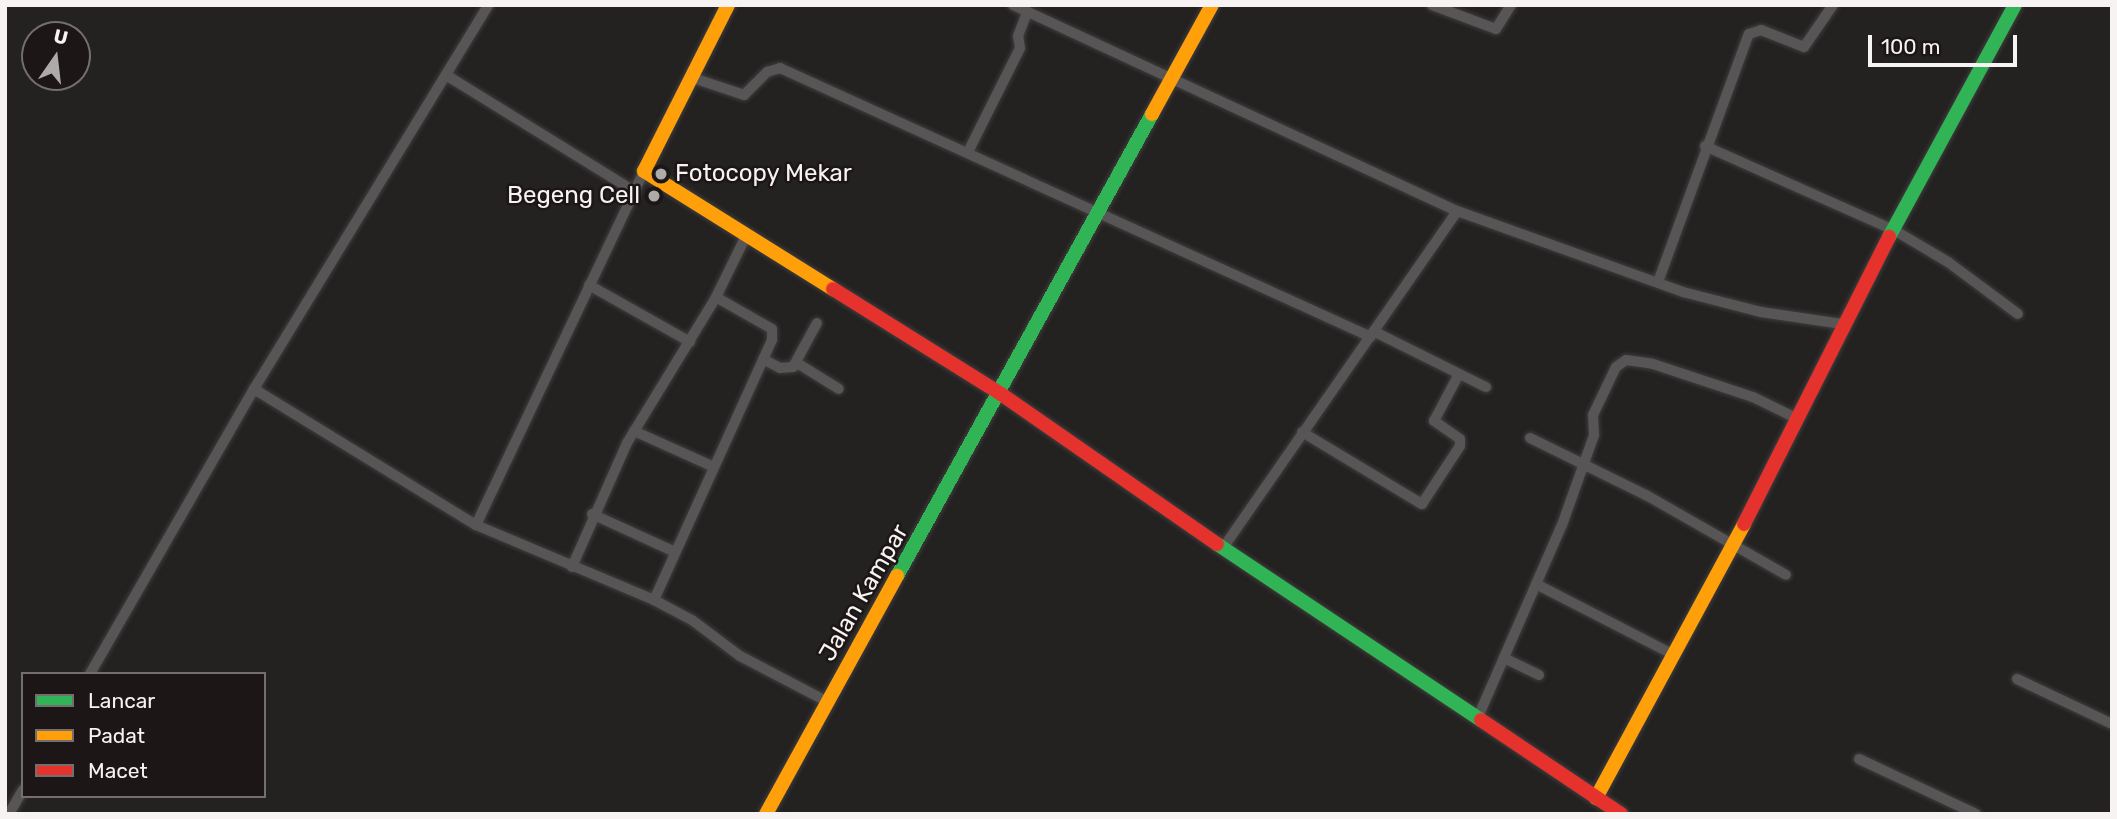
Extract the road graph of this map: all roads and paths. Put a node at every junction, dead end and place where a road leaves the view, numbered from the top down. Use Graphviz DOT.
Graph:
graph roads {
  1 [pos="488,5"];
  2 [pos="728,5"];
  3 [pos="1013,5"];
  4 [pos="1212,5"];
  5 [pos="1432,5"];
  6 [pos="1511,5"];
  7 [pos="1833,5"];
  8 [pos="2015,5"];
  9 [pos="1027,12"];
  10 [pos="446,75"];
  11 [pos="693,78"];
  12 [pos="1172,80"];
  13 [pos="1705,146"];
  14 [pos="968,152"];
  15 [pos="644,171"];
  16 [pos="634,191"];
  17 [pos="1457,211"];
  18 [pos="1101,212"];
  19 [pos="1894,230"];
  20 [pos="747,234"];
  21 [pos="1658,282"];
  22 [pos="589,285"];
  23 [pos="716,297"];
  24 [pos="2018,314"];
  25 [pos="817,323"];
  26 [pos="1842,324"];
  27 [pos="1369,334"];
  28 [pos="690,342"];
  29 [pos="763,359"];
  30 [pos="797,363"];
  31 [pos="1459,374"];
  32 [pos="1486,387"];
  33 [pos="254,389"];
  34 [pos="839,389"];
  35 [pos="1001,394"];
  36 [pos="1794,416"];
  37 [pos="634,431"];
  38 [pos="1302,432"];
  39 [pos="1530,438"];
  40 [pos="1582,465"];
  41 [pos="714,467"];
  42 [pos="592,514"];
  43 [pos="476,525"];
  44 [pos="1734,544"];
  45 [pos="1223,548"];
  46 [pos="675,552"];
  47 [pos="572,567"];
  48 [pos="1786,575"];
  49 [pos="1536,584"];
  50 [pos="654,600"];
  51 [pos="1674,655"];
  52 [pos="1504,658"];
  53 [pos="91,672"];
  54 [pos="1539,675"];
  55 [pos="2017,679"];
  56 [pos="828,702"];
  57 [pos="1478,717"];
  58 [pos="2112,724"];
  59 [pos="1859,759"];
  60 [pos="21,793"];
  61 [pos="1596,798"];
  62 [pos="1951,808"];
  63 [pos="9,814"];
  64 [pos="766,814"];
  65 [pos="1621,814"];
  66 [pos="1976,814"];
  1 -- 10 [label="street"];
  2 -- 11 [label="street"];
  3 -- 9 [label="street"];
  4 -- 12 [label="street, Jalan Kampar"];
  5 -- 6 [label="street"];
  7 -- 13 [label="street"];
  8 -- 19 [label="street"];
  9 -- 12 [label="street"];
  9 -- 14 [label="street"];
  10 -- 16 [label="street"];
  10 -- 33 [label="street"];
  11 -- 14 [label="street"];
  11 -- 15 [label="street"];
  12 -- 17 [label="street"];
  12 -- 18 [label="street, Jalan Kampar"];
  13 -- 19 [label="street"];
  13 -- 21 [label="street"];
  14 -- 18 [label="street"];
  15 -- 16 [label="street"];
  15 -- 20 [label="street"];
  16 -- 22 [label="street"];
  17 -- 21 [label="street"];
  17 -- 27 [label="street"];
  18 -- 27 [label="street"];
  18 -- 35 [label="street, Jalan Kampar"];
  19 -- 24 [label="street"];
  19 -- 26 [label="street"];
  20 -- 23 [label="street"];
  20 -- 35 [label="street"];
  21 -- 26 [label="street"];
  22 -- 28 [label="street"];
  22 -- 43 [label="street"];
  23 -- 28 [label="street"];
  23 -- 29 [label="street"];
  25 -- 30 [label="street"];
  26 -- 36 [label="street"];
  27 -- 31 [label="street"];
  27 -- 38 [label="street"];
  28 -- 37 [label="street"];
  29 -- 30 [label="street"];
  29 -- 41 [label="street"];
  30 -- 34 [label="street"];
  31 -- 32 [label="street"];
  31 -- 38 [label="street"];
  33 -- 43 [label="street"];
  33 -- 53 [label="street"];
  35 -- 45 [label="street"];
  35 -- 56 [label="street, Jalan Kampar"];
  36 -- 40 [label="street"];
  36 -- 44 [label="street"];
  37 -- 41 [label="street"];
  37 -- 42 [label="street"];
  38 -- 45 [label="street"];
  39 -- 40 [label="street"];
  40 -- 44 [label="street"];
  40 -- 49 [label="street"];
  41 -- 46 [label="street"];
  42 -- 46 [label="street"];
  42 -- 47 [label="street"];
  43 -- 47 [label="street"];
  44 -- 48 [label="street"];
  44 -- 51 [label="street"];
  45 -- 57 [label="street"];
  46 -- 50 [label="street"];
  47 -- 50 [label="street"];
  49 -- 51 [label="street"];
  49 -- 52 [label="street"];
  50 -- 56 [label="street"];
  51 -- 61 [label="street"];
  52 -- 54 [label="street"];
  52 -- 57 [label="street"];
  55 -- 58 [label="street"];
  56 -- 64 [label="street, Jalan Kampar"];
  57 -- 61 [label="street"];
  59 -- 62 [label="street"];
  60 -- 63 [label="street"];
  61 -- 65 [label="street"];
  62 -- 66 [label="street"];
}
